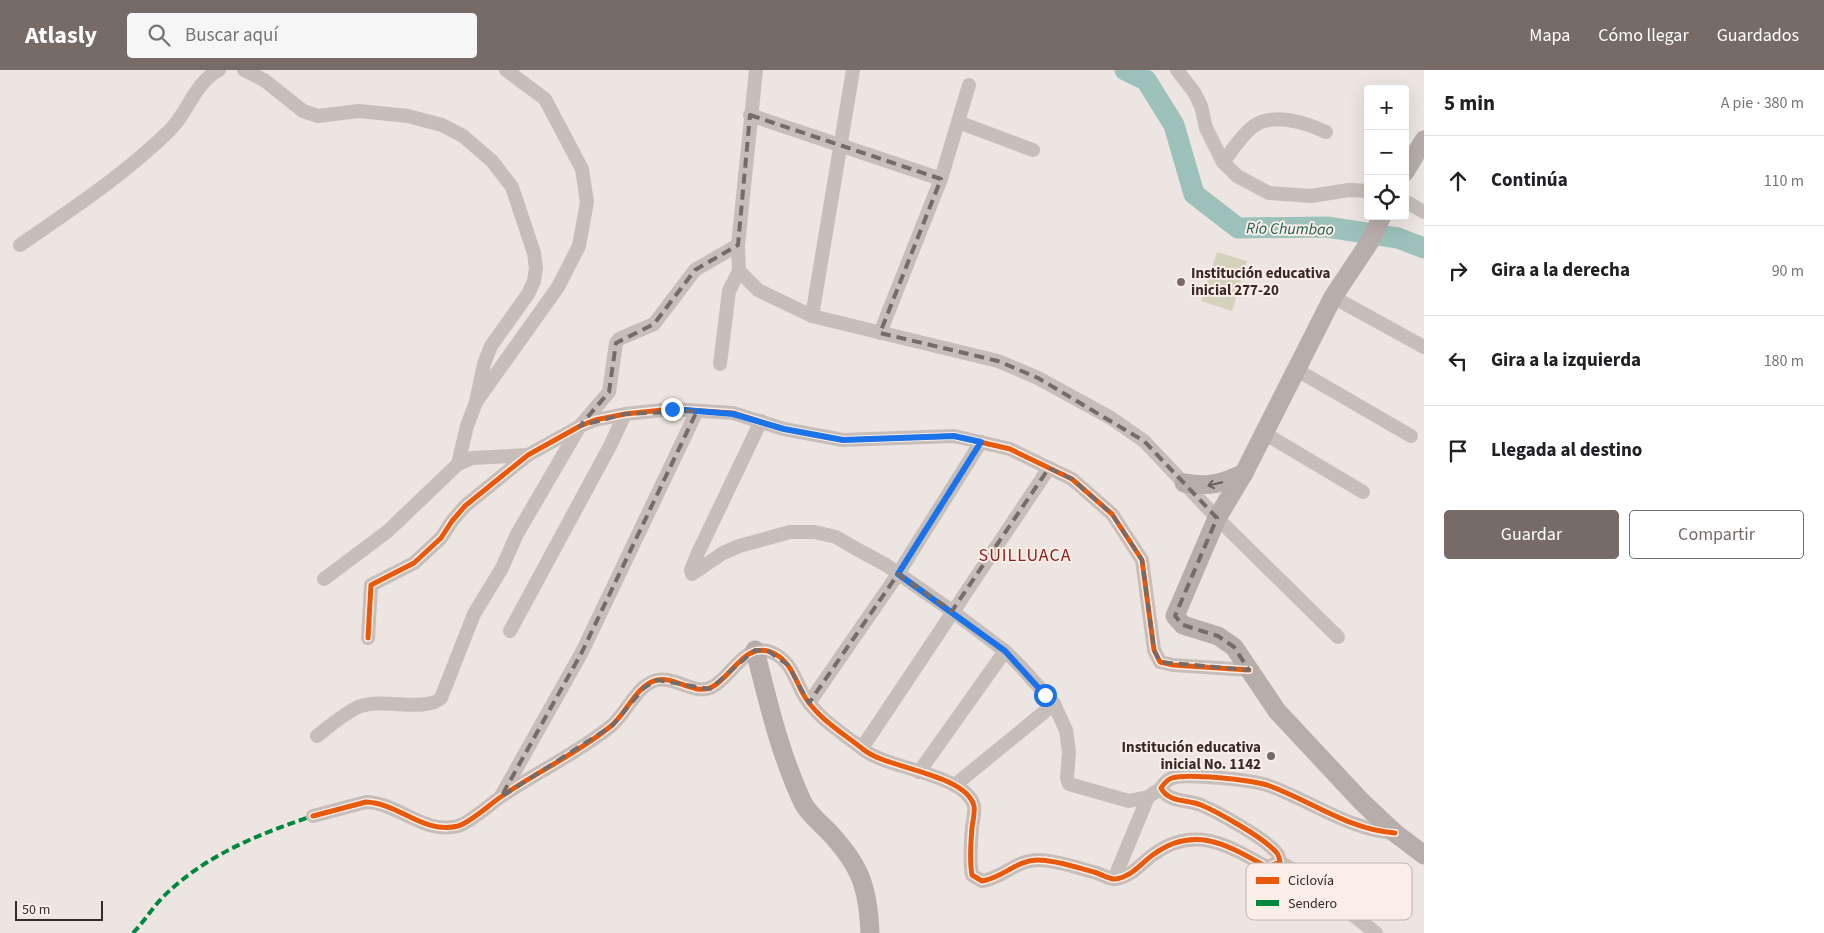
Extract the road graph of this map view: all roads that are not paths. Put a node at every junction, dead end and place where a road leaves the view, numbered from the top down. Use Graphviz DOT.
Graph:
graph roads {
  1 [pos="219,70"];
  2 [pos="244,70"];
  3 [pos="506,70"];
  4 [pos="756,70"];
  5 [pos="853,70"];
  6 [pos="1184,73"];
  7 [pos="969,85"];
  8 [pos="750,115"];
  9 [pos="958,122"];
  10 [pos="1326,132"];
  11 [pos="1424,140"];
  12 [pos="842,146"];
  13 [pos="1033,150"];
  14 [pos="1223,162"];
  15 [pos="1409,165"];
  16 [pos="941,179"];
  17 [pos="1364,191"];
  18 [pos="1409,203"];
  19 [pos="1424,212"];
  20 [pos="1380,220"];
  21 [pos="20,245"];
  22 [pos="738,245"];
  23 [pos="739,271"];
  24 [pos="1334,297"];
  25 [pos="812,316"];
  26 [pos="880,333"];
  27 [pos="1424,347"];
  28 [pos="720,364"];
  29 [pos="1297,370"];
  30 [pos="476,402"];
  31 [pos="697,411"];
  32 [pos="625,414"];
  33 [pos="761,421"];
  34 [pos="580,426"];
  35 [pos="1264,433"];
  36 [pos="1411,436"];
  37 [pos="981,442"];
  38 [pos="528,455"];
  39 [pos="458,464"];
  40 [pos="1049,468"];
  41 [pos="1244,473"];
  42 [pos="1184,483"];
  43 [pos="1363,492"];
  44 [pos="1217,518"];
  45 [pos="898,574"];
  46 [pos="324,579"];
  47 [pos="952,612"];
  48 [pos="510,632"];
  49 [pos="1338,637"];
  50 [pos="368,638"];
  51 [pos="755,650"];
  52 [pos="1005,651"];
  53 [pos="1250,670"];
  54 [pos="809,703"];
  55 [pos="1054,704"];
  56 [pos="317,736"];
  57 [pos="862,748"];
  58 [pos="919,772"];
  59 [pos="955,785"];
  60 [pos="1161,788"];
  61 [pos="501,797"];
  62 [pos="1148,797"];
  63 [pos="313,816"];
  64 [pos="1395,833"];
  65 [pos="1424,855"];
  66 [pos="1280,862"];
  67 [pos="1260,863"];
  68 [pos="1114,879"];
  69 [pos="1359,920"];
  70 [pos="870,933"];
  71 [pos="1376,933"];
  1 -- 21 [label="street"];
  2 -- 30 [label="street"];
  3 -- 30 [label="street"];
  4 -- 8 [label="street"];
  5 -- 12 [label="street"];
  6 -- 14 [label="street"];
  7 -- 9 [label="street"];
  8 -- 12 [label="street"];
  8 -- 22 [label="street"];
  9 -- 13 [label="street"];
  9 -- 16 [label="street"];
  10 -- 14 [label="street"];
  11 -- 15 [label="street"];
  12 -- 16 [label="street"];
  12 -- 25 [label="street"];
  14 -- 17 [label="street"];
  16 -- 26 [label="street"];
  18 -- 19 [label="street"];
  20 -- 24 [label="street"];
  22 -- 23 [label="street"];
  22 -- 34 [label="street"];
  23 -- 25 [label="street"];
  23 -- 28 [label="street"];
  24 -- 27 [label="street"];
  24 -- 29 [label="street"];
  25 -- 26 [label="street"];
  26 -- 42 [label="street"];
  29 -- 35 [label="street"];
  29 -- 36 [label="street"];
  30 -- 39 [label="street"];
  31 -- 32 [label="street"];
  31 -- 33 [label="street"];
  31 -- 61 [label="street"];
  32 -- 34 [label="street"];
  32 -- 48 [label="street"];
  33 -- 37 [label="street"];
  33 -- 45 [label="street"];
  34 -- 38 [label="street"];
  34 -- 56 [label="street"];
  35 -- 41 [label="street"];
  35 -- 43 [label="street"];
  37 -- 40 [label="street"];
  37 -- 45 [label="street"];
  38 -- 39 [label="street"];
  38 -- 50 [label="street"];
  39 -- 46 [label="street"];
  40 -- 47 [label="street"];
  40 -- 53 [label="street"];
  41 -- 42 [label="street, one-way"];
  41 -- 44 [label="street"];
  42 -- 44 [label="street"];
  44 -- 49 [label="street"];
  44 -- 53 [label="street"];
  45 -- 47 [label="street"];
  45 -- 54 [label="street"];
  47 -- 52 [label="street"];
  47 -- 57 [label="street"];
  51 -- 54 [label="street"];
  51 -- 61 [label="street"];
  51 -- 70 [label="street"];
  52 -- 55 [label="street"];
  52 -- 58 [label="street"];
  53 -- 64 [label="street"];
  54 -- 57 [label="street"];
  55 -- 59 [label="street"];
  55 -- 62 [label="street"];
  57 -- 58 [label="street"];
  58 -- 59 [label="street"];
  59 -- 68 [label="street"];
  60 -- 62 [label="street"];
  60 -- 64 [label="street"];
  60 -- 66 [label="street"];
  61 -- 63 [label="street"];
  62 -- 68 [label="street"];
  64 -- 65 [label="street"];
  67 -- 68 [label="street"];
  69 -- 71 [label="street"];
}
